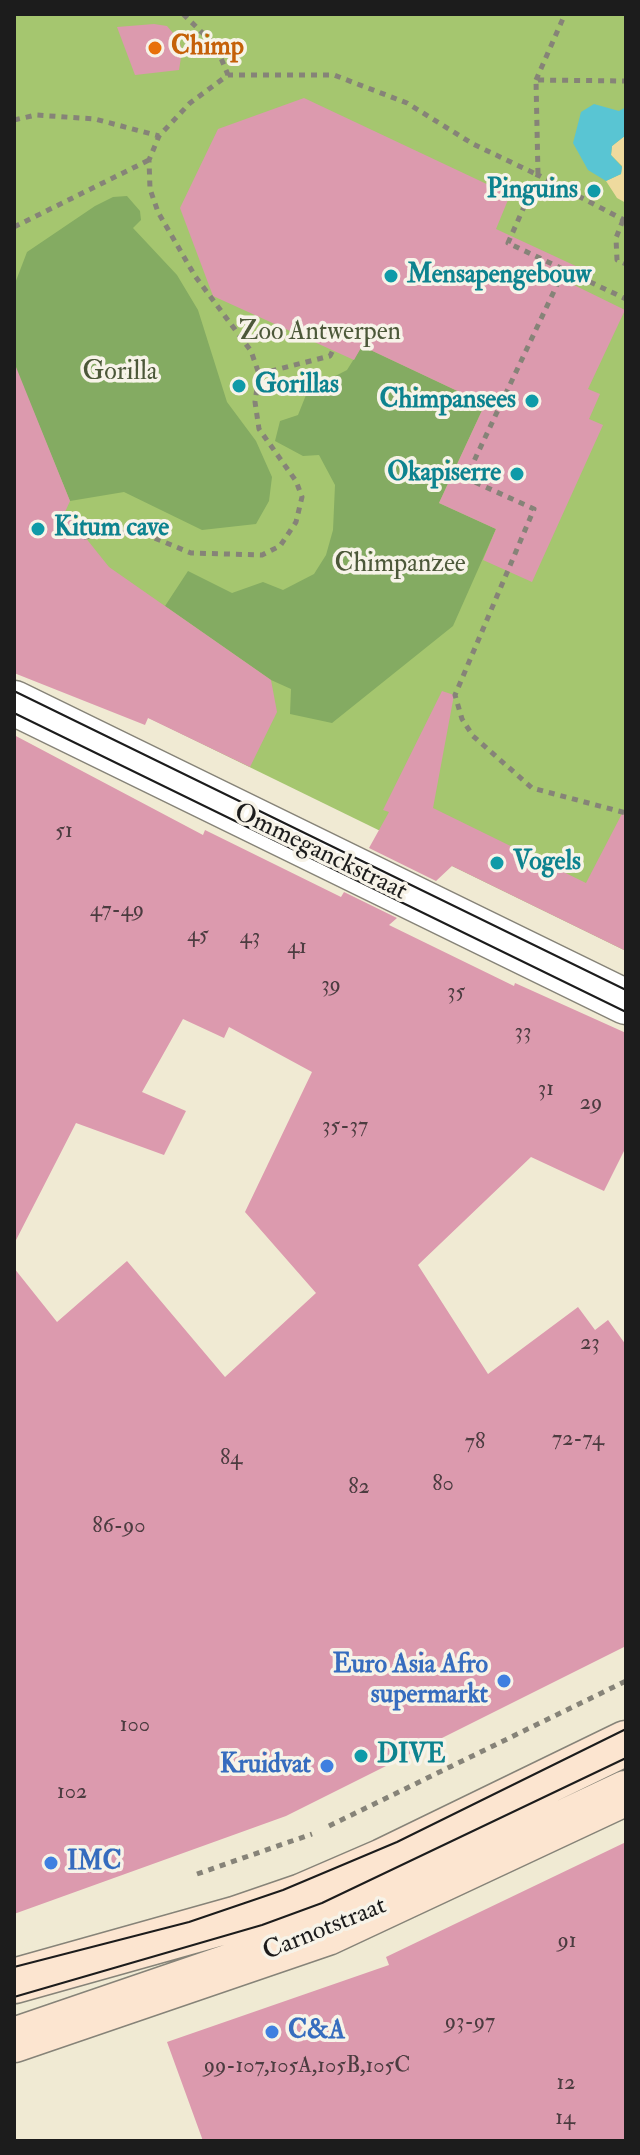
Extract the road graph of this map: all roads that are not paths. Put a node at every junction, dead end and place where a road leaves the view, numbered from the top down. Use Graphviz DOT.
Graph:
graph roads {
  1 [pos="14,703"];
  2 [pos="626,1002"];
  3 [pos="626,1743"];
  4 [pos="626,1793"];
  5 [pos="14,1981"];
  6 [pos="14,2040"];
  1 -- 2 [label="street, Ommeganckstraat"];
  3 -- 5 [label="main road, Carnotstraat"];
  4 -- 6 [label="main road, Carnotstraat"];
}
